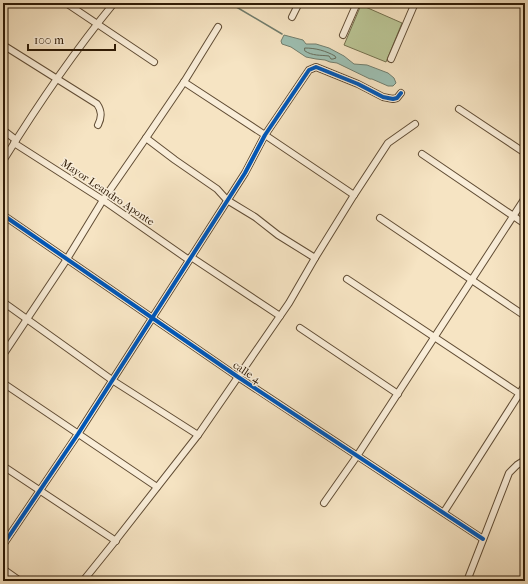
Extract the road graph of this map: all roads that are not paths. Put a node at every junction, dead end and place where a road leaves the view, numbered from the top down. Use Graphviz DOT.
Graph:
graph roads {
  1 [pos="66,3"];
  2 [pos="114,3"];
  3 [pos="298,3"];
  4 [pos="357,3"];
  5 [pos="415,3"];
  6 [pos="292,17"];
  7 [pos="96,24"];
  8 [pos="218,27"];
  9 [pos="343,34"];
  10 [pos="3,45"];
  11 [pos="390,58"];
  12 [pos="154,62"];
  13 [pos="57,78"];
  14 [pos="184,82"];
  15 [pos="401,93"];
  16 [pos="459,109"];
  17 [pos="414,124"];
  18 [pos="98,125"];
  19 [pos="3,130"];
  20 [pos="265,135"];
  21 [pos="146,138"];
  22 [pos="15,141"];
  23 [pos="525,153"];
  24 [pos="422,154"];
  25 [pos="3,161"];
  26 [pos="354,195"];
  27 [pos="525,198"];
  28 [pos="103,200"];
  29 [pos="227,200"];
  30 [pos="3,215"];
  31 [pos="513,216"];
  32 [pos="380,218"];
  33 [pos="525,224"];
  34 [pos="314,258"];
  35 [pos="67,259"];
  36 [pos="190,259"];
  37 [pos="347,279"];
  38 [pos="472,280"];
  39 [pos="3,302"];
  40 [pos="280,316"];
  41 [pos="525,316"];
  42 [pos="27,318"];
  43 [pos="152,318"];
  44 [pos="300,328"];
  45 [pos="435,337"];
  46 [pos="3,355"];
  47 [pos="238,377"];
  48 [pos="112,380"];
  49 [pos="3,383"];
  50 [pos="525,385"];
  51 [pos="398,394"];
  52 [pos="520,394"];
  53 [pos="78,434"];
  54 [pos="198,435"];
  55 [pos="357,456"];
  56 [pos="525,460"];
  57 [pos="3,466"];
  58 [pos="157,487"];
  59 [pos="39,490"];
  60 [pos="324,503"];
  61 [pos="444,512"];
  62 [pos="483,539"];
  63 [pos="116,541"];
  64 [pos="3,545"];
  65 [pos="3,569"];
  66 [pos="20,581"];
  67 [pos="83,581"];
  68 [pos="467,581"];
  1 -- 7 [label="street"];
  2 -- 7 [label="street"];
  3 -- 6 [label="street"];
  4 -- 9 [label="street"];
  5 -- 11 [label="street"];
  7 -- 12 [label="street"];
  7 -- 13 [label="street"];
  8 -- 14 [label="street"];
  10 -- 13 [label="street"];
  13 -- 18 [label="street"];
  13 -- 22 [label="street"];
  14 -- 20 [label="street"];
  14 -- 21 [label="street"];
  15 -- 20 [label="street"];
  16 -- 23 [label="street"];
  17 -- 26 [label="street"];
  19 -- 22 [label="street, Mayor Leandro Aponte"];
  20 -- 26 [label="street"];
  20 -- 29 [label="street"];
  21 -- 28 [label="street"];
  21 -- 29 [label="street"];
  22 -- 25 [label="street"];
  22 -- 28 [label="street, Mayor Leandro Aponte"];
  24 -- 31 [label="street"];
  26 -- 34 [label="street"];
  27 -- 31 [label="street"];
  28 -- 35 [label="street"];
  28 -- 36 [label="street, Mayor Leandro Aponte"];
  29 -- 34 [label="street"];
  29 -- 36 [label="street"];
  30 -- 35 [label="street, calle 4"];
  31 -- 33 [label="street"];
  31 -- 38 [label="street"];
  32 -- 38 [label="street"];
  34 -- 40 [label="street"];
  35 -- 42 [label="street"];
  35 -- 43 [label="street, calle 4"];
  36 -- 40 [label="street, Mayor Leandro Aponte"];
  36 -- 43 [label="street"];
  37 -- 45 [label="street"];
  38 -- 41 [label="street"];
  38 -- 45 [label="street"];
  39 -- 42 [label="street"];
  40 -- 47 [label="street"];
  42 -- 46 [label="street"];
  42 -- 48 [label="street"];
  43 -- 47 [label="street, calle 4"];
  43 -- 48 [label="street"];
  44 -- 51 [label="street"];
  45 -- 51 [label="street"];
  45 -- 52 [label="street"];
  47 -- 54 [label="street"];
  47 -- 55 [label="street, calle 4"];
  48 -- 53 [label="street"];
  48 -- 54 [label="street"];
  49 -- 53 [label="street"];
  50 -- 52 [label="street"];
  51 -- 55 [label="street"];
  52 -- 61 [label="street"];
  53 -- 58 [label="street"];
  53 -- 59 [label="street"];
  54 -- 58 [label="street"];
  55 -- 60 [label="street"];
  55 -- 61 [label="street, calle 4"];
  56 -- 62 [label="street"];
  57 -- 59 [label="street"];
  58 -- 63 [label="street"];
  59 -- 63 [label="street"];
  59 -- 64 [label="street"];
  61 -- 62 [label="street, calle 4"];
  62 -- 68 [label="street"];
  63 -- 67 [label="street"];
  65 -- 66 [label="street"];
}
